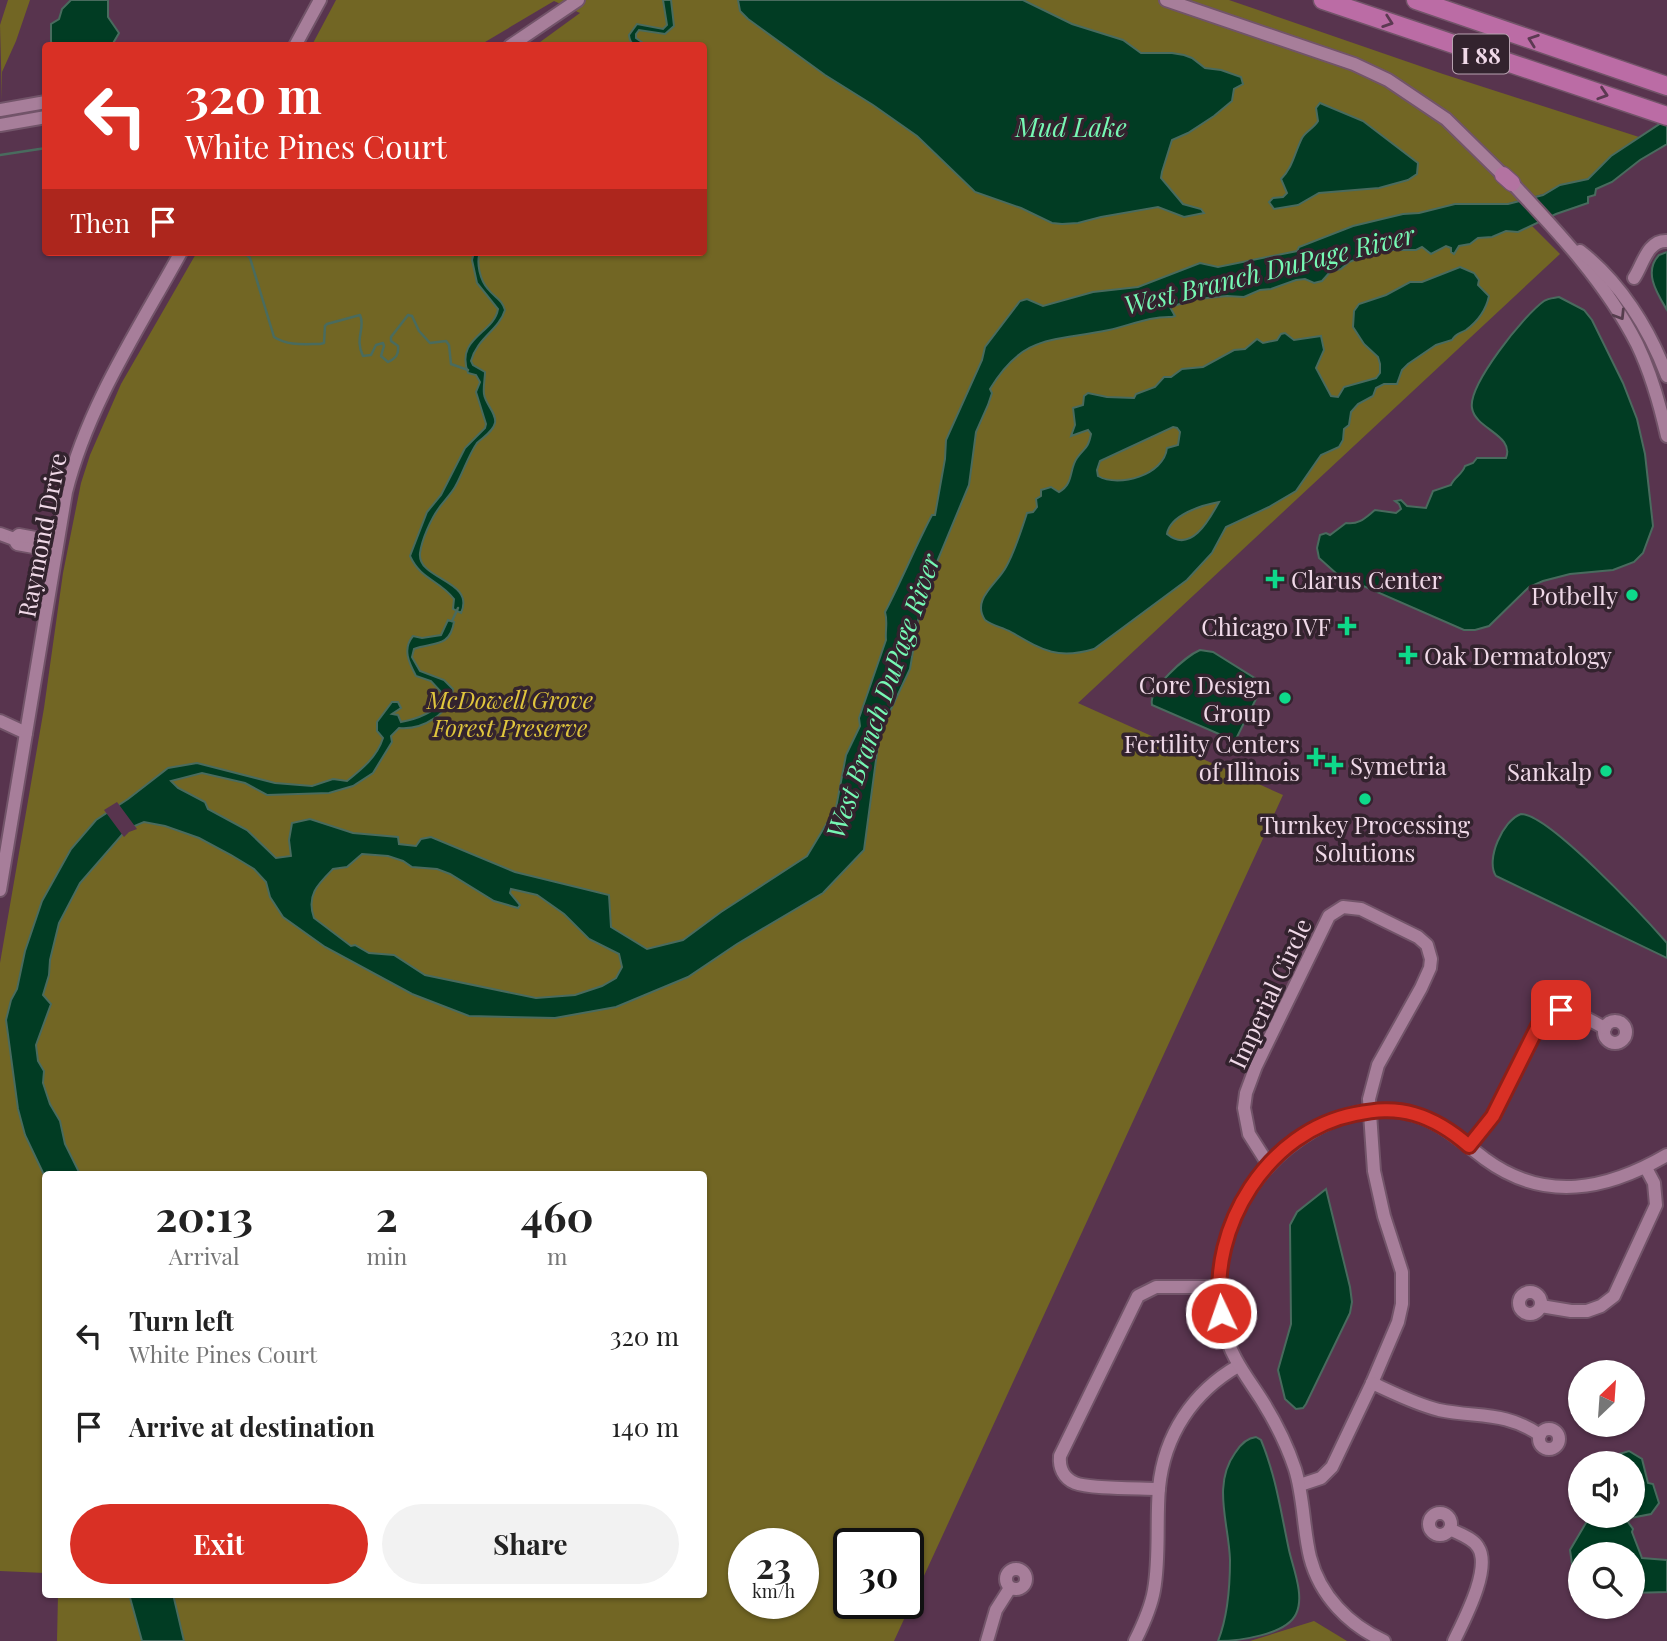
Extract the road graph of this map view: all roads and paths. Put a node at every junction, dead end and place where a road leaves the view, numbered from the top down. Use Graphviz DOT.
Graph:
graph roads {
  1 [pos="320,0"];
  2 [pos="578,0"];
  3 [pos="1166,0"];
  4 [pos="1323,0"];
  5 [pos="1416,0"];
  6 [pos="297,42"];
  7 [pos="516,42"];
  8 [pos="1667,86"];
  9 [pos="42,103"];
  10 [pos="0,110"];
  11 [pos="1667,116"];
  12 [pos="42,118"];
  13 [pos="0,125"];
  14 [pos="1561,235"];
  15 [pos="1667,241"];
  16 [pos="179,256"];
  17 [pos="1634,278"];
  18 [pos="1667,376"];
  19 [pos="1667,436"];
  20 [pos="0,534"];
  21 [pos="56,546"];
  22 [pos="0,721"];
  23 [pos="26,733"];
  24 [pos="0,890"];
  25 [pos="1605,1028"];
  26 [pos="1368,1111"];
  27 [pos="1469,1146"];
  28 [pos="1667,1155"];
  29 [pos="1268,1164"];
  30 [pos="1646,1168"];
  31 [pos="1218,1287"];
  32 [pos="1541,1306"];
  33 [pos="1238,1366"];
  34 [pos="1372,1383"];
  35 [pos="1540,1434"];
  36 [pos="1300,1485"];
  37 [pos="1159,1489"];
  38 [pos="1450,1529"];
  39 [pos="1010,1588"];
  40 [pos="987,1641"];
  41 [pos="1135,1641"];
  42 [pos="1384,1641"];
  43 [pos="1454,1641"];
  1 -- 6 [label="street"];
  2 -- 7 [label="street"];
  3 -- 14 [label="street"];
  4 -- 11 [label="highway, I 88, one-way"];
  8 -- 5 [label="highway, I 88, one-way"];
  9 -- 10 [label="street"];
  12 -- 13 [label="street"];
  14 -- 18 [label="street"];
  14 -- 19 [label="street, one-way"];
  15 -- 17 [label="street"];
  16 -- 21 [label="street, Raymond Drive"];
  20 -- 21 [label="street"];
  21 -- 23 [label="street, Raymond Drive"];
  22 -- 23 [label="street"];
  23 -- 24 [label="street, Raymond Drive"];
  25 -- 27 [label="street"];
  26 -- 27 [label="street"];
  26 -- 29 [label="street"];
  26 -- 29 [label="street, Imperial Circle"];
  26 -- 34 [label="street"];
  27 -- 30 [label="street"];
  28 -- 30 [label="street"];
  29 -- 31 [label="street"];
  30 -- 32 [label="street"];
  31 -- 33 [label="street"];
  31 -- 37 [label="street"];
  33 -- 36 [label="street"];
  33 -- 37 [label="street"];
  34 -- 35 [label="street"];
  34 -- 36 [label="street"];
  36 -- 42 [label="street"];
  37 -- 41 [label="street"];
  38 -- 43 [label="street"];
  39 -- 40 [label="street"];
}
